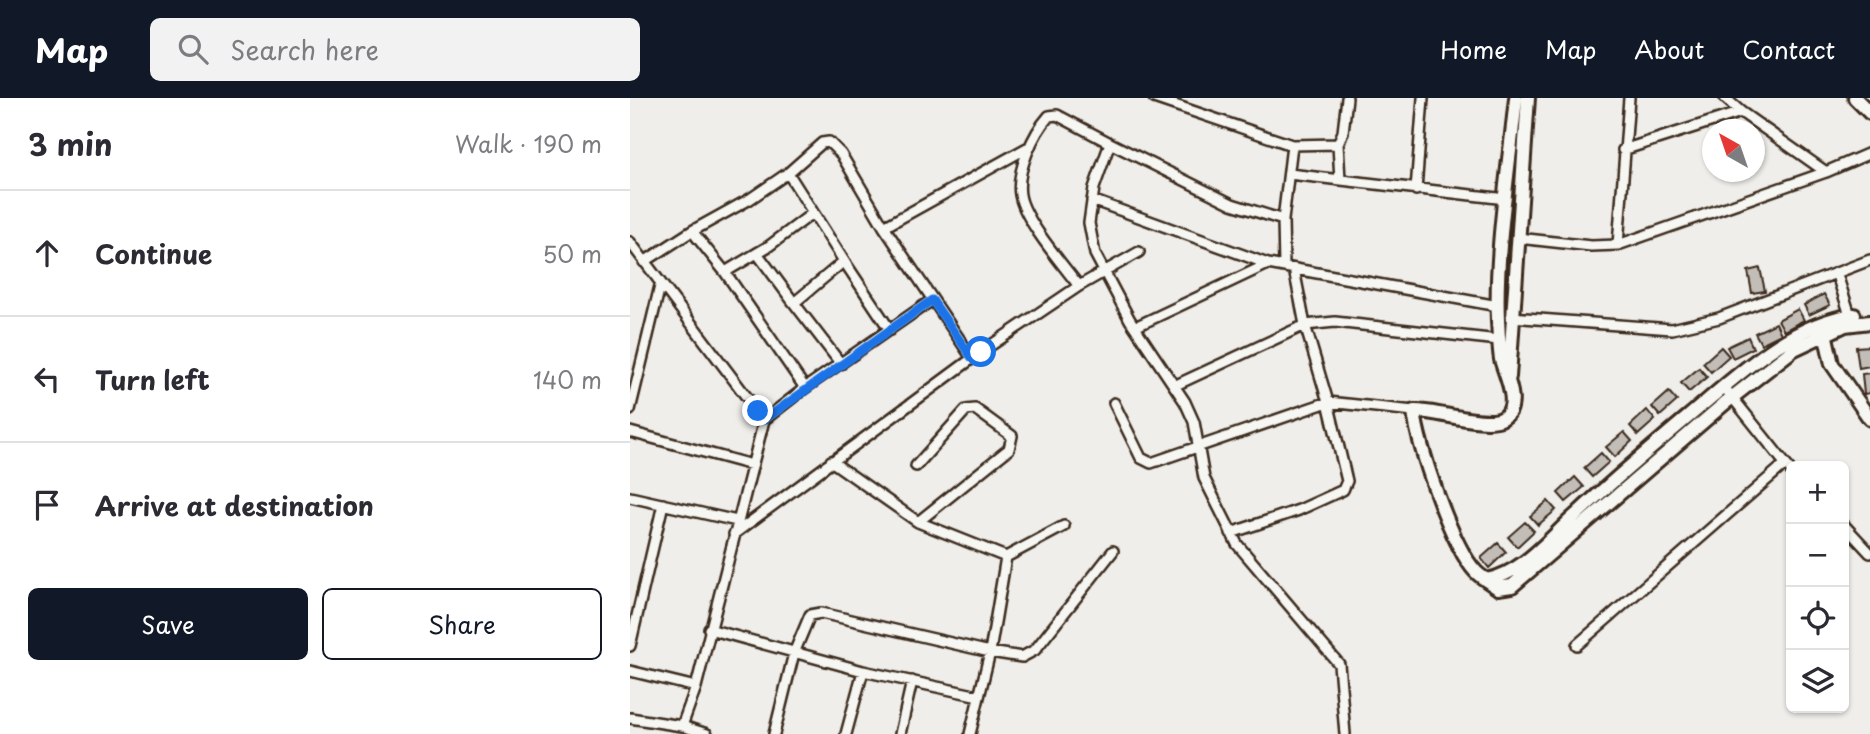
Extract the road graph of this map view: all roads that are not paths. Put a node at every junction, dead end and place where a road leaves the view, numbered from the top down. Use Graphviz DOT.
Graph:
graph roads {
  1 [pos="1154,98"];
  2 [pos="1347,98"];
  3 [pos="1423,98"];
  4 [pos="1516,98"];
  5 [pos="1528,98"];
  6 [pos="1629,98"];
  7 [pos="1725,98"];
  8 [pos="1854,98"];
  9 [pos="1741,112"];
  10 [pos="1870,113"];
  11 [pos="1110,142"];
  12 [pos="1338,144"];
  13 [pos="1292,145"];
  14 [pos="1027,148"];
  15 [pos="1623,150"];
  16 [pos="1870,153"];
  17 [pos="1826,172"];
  18 [pos="788,173"];
  19 [pos="1289,174"];
  20 [pos="1340,180"];
  21 [pos="1416,190"];
  22 [pos="1506,199"];
  23 [pos="1092,200"];
  24 [pos="813,213"];
  25 [pos="1283,220"];
  26 [pos="884,227"];
  27 [pos="692,231"];
  28 [pos="1518,238"];
  29 [pos="630,242"];
  30 [pos="1618,245"];
  31 [pos="1139,252"];
  32 [pos="757,253"];
  33 [pos="1870,260"];
  34 [pos="844,261"];
  35 [pos="643,262"];
  36 [pos="1268,264"];
  37 [pos="1284,266"];
  38 [pos="1294,269"];
  39 [pos="725,272"];
  40 [pos="1104,274"];
  41 [pos="1837,275"];
  42 [pos="660,286"];
  43 [pos="1079,286"];
  44 [pos="932,300"];
  45 [pos="794,303"];
  46 [pos="1498,306"];
  47 [pos="1870,313"];
  48 [pos="1850,315"];
  49 [pos="1511,317"];
  50 [pos="1870,322"];
  51 [pos="1305,325"];
  52 [pos="1135,327"];
  53 [pos="1824,328"];
  54 [pos="890,330"];
  55 [pos="1499,340"];
  56 [pos="972,358"];
  57 [pos="841,364"];
  58 [pos="1176,385"];
  59 [pos="1508,386"];
  60 [pos="804,388"];
  61 [pos="1728,392"];
  62 [pos="1328,402"];
  63 [pos="1114,403"];
  64 [pos="1864,406"];
  65 [pos="630,410"];
  66 [pos="1414,411"];
  67 [pos="1870,419"];
  68 [pos="764,420"];
  69 [pos="630,432"];
  70 [pos="1199,449"];
  71 [pos="831,461"];
  72 [pos="1786,464"];
  73 [pos="752,465"];
  74 [pos="916,466"];
  75 [pos="1786,469"];
  76 [pos="630,497"];
  77 [pos="663,504"];
  78 [pos="737,520"];
  79 [pos="918,522"];
  80 [pos="1064,526"];
  81 [pos="1849,530"];
  82 [pos="1231,533"];
  83 [pos="734,534"];
  84 [pos="1113,551"];
  85 [pos="1870,552"];
  86 [pos="1006,557"];
  87 [pos="709,629"];
  88 [pos="1577,645"];
  89 [pos="630,646"];
  90 [pos="990,652"];
  91 [pos="794,653"];
  92 [pos="630,671"];
  93 [pos="863,671"];
  94 [pos="912,681"];
  95 [pos="696,687"];
  96 [pos="979,696"];
  97 [pos="630,718"];
  98 [pos="682,726"];
  99 [pos="707,734"];
  100 [pos="774,734"];
  101 [pos="846,734"];
  102 [pos="900,734"];
  103 [pos="970,734"];
  104 [pos="1345,734"];
  1 -- 13 [label="street"];
  2 -- 12 [label="street"];
  3 -- 21 [label="street"];
  4 -- 22 [label="street"];
  5 -- 28 [label="street"];
  6 -- 15 [label="street"];
  7 -- 9 [label="street"];
  8 -- 10 [label="street"];
  9 -- 15 [label="street"];
  9 -- 17 [label="street"];
  11 -- 14 [label="street"];
  11 -- 23 [label="street"];
  11 -- 25 [label="street"];
  12 -- 13 [label="street"];
  12 -- 20 [label="street"];
  13 -- 19 [label="street"];
  14 -- 26 [label="street"];
  14 -- 43 [label="street"];
  15 -- 30 [label="street"];
  16 -- 17 [label="street"];
  17 -- 30 [label="street"];
  18 -- 24 [label="street"];
  18 -- 26 [label="street"];
  18 -- 27 [label="street"];
  19 -- 20 [label="street"];
  19 -- 25 [label="street"];
  20 -- 21 [label="street"];
  21 -- 22 [label="street"];
  22 -- 46 [label="street"];
  23 -- 36 [label="street"];
  23 -- 40 [label="street"];
  24 -- 32 [label="street"];
  24 -- 34 [label="street"];
  25 -- 37 [label="street"];
  26 -- 44 [label="street"];
  27 -- 35 [label="street"];
  27 -- 39 [label="street"];
  28 -- 30 [label="street"];
  28 -- 49 [label="street"];
  29 -- 35 [label="street"];
  31 -- 40 [label="street"];
  32 -- 39 [label="street"];
  32 -- 45 [label="street"];
  33 -- 41 [label="street"];
  34 -- 45 [label="street"];
  34 -- 54 [label="street"];
  35 -- 42 [label="street"];
  36 -- 37 [label="street"];
  36 -- 52 [label="street"];
  37 -- 38 [label="street"];
  38 -- 46 [label="street"];
  38 -- 51 [label="street"];
  39 -- 60 [label="street"];
  40 -- 43 [label="street"];
  40 -- 52 [label="street"];
  41 -- 48 [label="street"];
  41 -- 49 [label="street"];
  42 -- 65 [label="street"];
  42 -- 68 [label="street"];
  43 -- 56 [label="street"];
  44 -- 54 [label="street"];
  44 -- 56 [label="street"];
  45 -- 57 [label="street"];
  46 -- 55 [label="street"];
  47 -- 48 [label="street"];
  48 -- 53 [label="street"];
  49 -- 59 [label="street"];
  50 -- 53 [label="street"];
  51 -- 55 [label="street"];
  51 -- 58 [label="street"];
  51 -- 62 [label="street"];
  52 -- 58 [label="street"];
  53 -- 61 [label="street"];
  53 -- 64 [label="street"];
  54 -- 57 [label="street"];
  55 -- 59 [label="street"];
  56 -- 71 [label="street"];
  57 -- 60 [label="street"];
  58 -- 70 [label="street"];
  59 -- 66 [label="street"];
  60 -- 68 [label="street"];
  61 -- 66 [label="street"];
  61 -- 72 [label="street"];
  62 -- 66 [label="street"];
  62 -- 70 [label="street"];
  62 -- 82 [label="street"];
  63 -- 70 [label="street"];
  64 -- 67 [label="street"];
  68 -- 73 [label="street"];
  69 -- 73 [label="street"];
  70 -- 82 [label="street"];
  71 -- 79 [label="street"];
  71 -- 83 [label="street"];
  73 -- 78 [label="street"];
  74 -- 79 [label="street"];
  75 -- 88 [label="street"];
  76 -- 77 [label="street"];
  77 -- 78 [label="street"];
  77 -- 89 [label="street"];
  78 -- 83 [label="street"];
  79 -- 86 [label="street"];
  80 -- 86 [label="street"];
  81 -- 85 [label="street"];
  82 -- 104 [label="street"];
  83 -- 87 [label="street"];
  84 -- 90 [label="street"];
  86 -- 90 [label="street"];
  87 -- 91 [label="street"];
  87 -- 95 [label="street"];
  90 -- 91 [label="street"];
  90 -- 96 [label="street"];
  91 -- 93 [label="street"];
  91 -- 100 [label="street"];
  92 -- 95 [label="street"];
  93 -- 94 [label="street"];
  93 -- 101 [label="street"];
  94 -- 96 [label="street"];
  94 -- 102 [label="street"];
  95 -- 98 [label="street"];
  96 -- 103 [label="street"];
  97 -- 98 [label="street"];
  98 -- 99 [label="street"];
}
